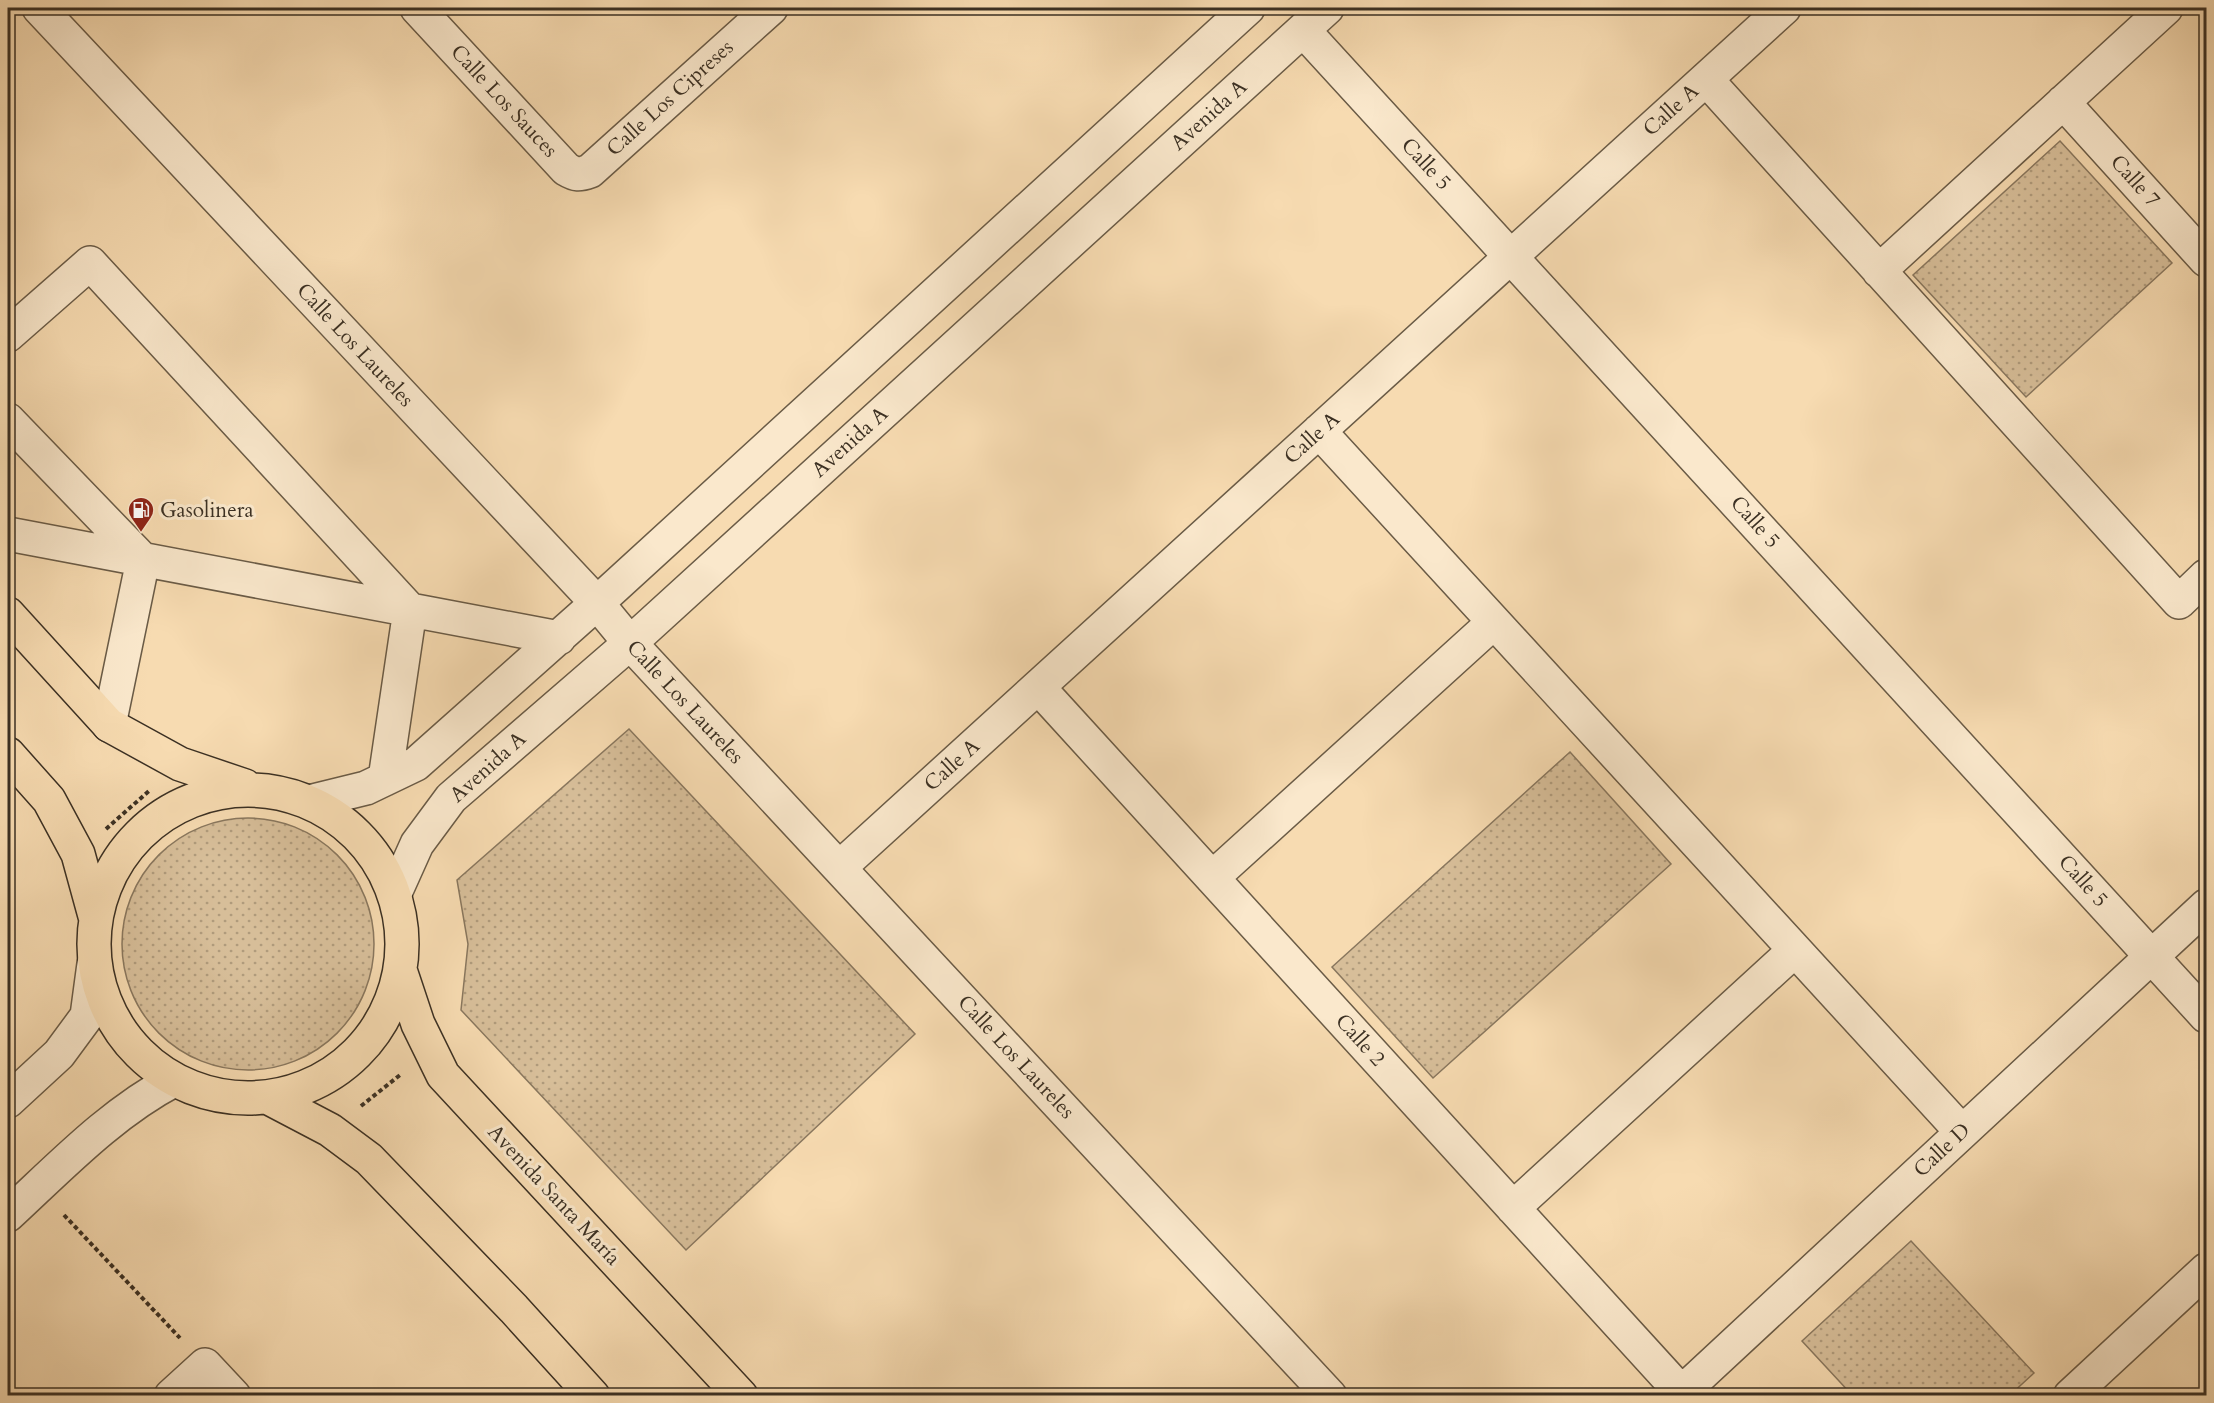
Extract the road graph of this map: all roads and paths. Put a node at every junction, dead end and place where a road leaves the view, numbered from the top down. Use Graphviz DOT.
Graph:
graph roads {
  1 [pos="39,8"];
  2 [pos="417,8"];
  3 [pos="771,8"];
  4 [pos="1248,8"];
  5 [pos="1327,8"];
  6 [pos="1784,8"];
  7 [pos="2166,8"];
  8 [pos="1303,30"];
  9 [pos="1706,78"];
  10 [pos="2063,102"];
  11 [pos="566,168"];
  12 [pos="1511,256"];
  13 [pos="2206,260"];
  14 [pos="1880,271"];
  15 [pos="8,335"];
  16 [pos="8,420"];
  17 [pos="1319,431"];
  18 [pos="8,534"];
  19 [pos="143,560"];
  20 [pos="2206,576"];
  21 [pos="597,603"];
  22 [pos="410,609"];
  23 [pos="8,614"];
  24 [pos="1494,622"];
  25 [pos="559,638"];
  26 [pos="630,643"];
  27 [pos="1038,687"];
  28 [pos="109,725"];
  29 [pos="8,754"];
  30 [pos="180,764"];
  31 [pos="385,779"];
  32 [pos="255,790"];
  33 [pos="309,802"];
  34 [pos="78,855"];
  35 [pos="839,868"];
  36 [pos="1212,878"];
  37 [pos="395,893"];
  38 [pos="2206,906"];
  39 [pos="95,916"];
  40 [pos="1795,950"];
  41 [pos="2152,956"];
  42 [pos="94,964"];
  43 [pos="401,973"];
  44 [pos="2206,1016"];
  45 [pos="431,1050"];
  46 [pos="174,1080"];
  47 [pos="269,1098"];
  48 [pos="8,1101"];
  49 [pos="330,1130"];
  50 [pos="1962,1132"];
  51 [pos="38,1188"];
  52 [pos="1513,1208"];
  53 [pos="8,1215"];
  54 [pos="2206,1270"];
  55 [pos="205,1365"];
  56 [pos="1680,1394"];
  57 [pos="171,1395"];
  58 [pos="234,1395"];
  59 [pos="593,1395"];
  60 [pos="741,1395"];
  61 [pos="1330,1395"];
  62 [pos="2070,1395"];
  1 -- 21 [label="street, Calle Los Laureles"];
  2 -- 11 [label="street, Calle Los Sauces"];
  3 -- 11 [label="street, Calle Los Cipreses"];
  4 -- 21 [label="street"];
  5 -- 8 [label="street, Avenida A"];
  6 -- 9 [label="street, Calle A"];
  7 -- 10 [label="street"];
  8 -- 12 [label="street, Calle 5"];
  8 -- 26 [label="street, Avenida A"];
  9 -- 12 [label="street, Calle A"];
  9 -- 14 [label="street"];
  10 -- 13 [label="street, Calle 7"];
  10 -- 14 [label="street"];
  12 -- 17 [label="street, Calle A"];
  12 -- 41 [label="street, Calle 5"];
  14 -- 20 [label="street"];
  15 -- 22 [label="street"];
  16 -- 19 [label="street"];
  17 -- 24 [label="street"];
  17 -- 27 [label="street, Calle A"];
  18 -- 19 [label="street"];
  19 -- 22 [label="street"];
  19 -- 28 [label="street"];
  21 -- 25 [label="street"];
  21 -- 26 [label="street, Calle Los Laureles"];
  22 -- 25 [label="street"];
  22 -- 31 [label="street"];
  23 -- 28 [label="main road"];
  24 -- 36 [label="street"];
  24 -- 40 [label="street"];
  25 -- 31 [label="street"];
  26 -- 35 [label="street, Calle Los Laureles"];
  26 -- 37 [label="street, Avenida A"];
  27 -- 35 [label="street, Calle A"];
  27 -- 36 [label="street, Calle 2"];
  28 -- 30 [label="main road"];
  29 -- 34 [label="main road"];
  30 -- 32 [label="main road"];
  30 -- 34 [label="path"];
  31 -- 33 [label="street"];
  32 -- 33 [label="main road"];
  32 -- 39 [label="main road"];
  33 -- 37 [label="main road"];
  34 -- 39 [label="main road"];
  35 -- 61 [label="street, Calle Los Laureles"];
  36 -- 52 [label="street, Calle 2"];
  37 -- 43 [label="main road"];
  38 -- 41 [label="street, Calle D"];
  39 -- 42 [label="main road"];
  40 -- 50 [label="street"];
  40 -- 52 [label="street"];
  41 -- 44 [label="street, Calle 5"];
  41 -- 50 [label="street, Calle D"];
  42 -- 46 [label="main road"];
  42 -- 48 [label="street"];
  43 -- 45 [label="main road, Avenida Santa María"];
  43 -- 47 [label="main road"];
  45 -- 49 [label="path"];
  45 -- 60 [label="main road, Avenida Santa María"];
  46 -- 47 [label="main road"];
  46 -- 51 [label="street"];
  47 -- 49 [label="main road"];
  49 -- 59 [label="main road"];
  50 -- 56 [label="street, Calle D"];
  51 -- 53 [label="street"];
  51 -- 55 [label="path"];
  52 -- 56 [label="street, Calle 2"];
  54 -- 62 [label="street"];
  55 -- 57 [label="street"];
  55 -- 58 [label="street"];
}
